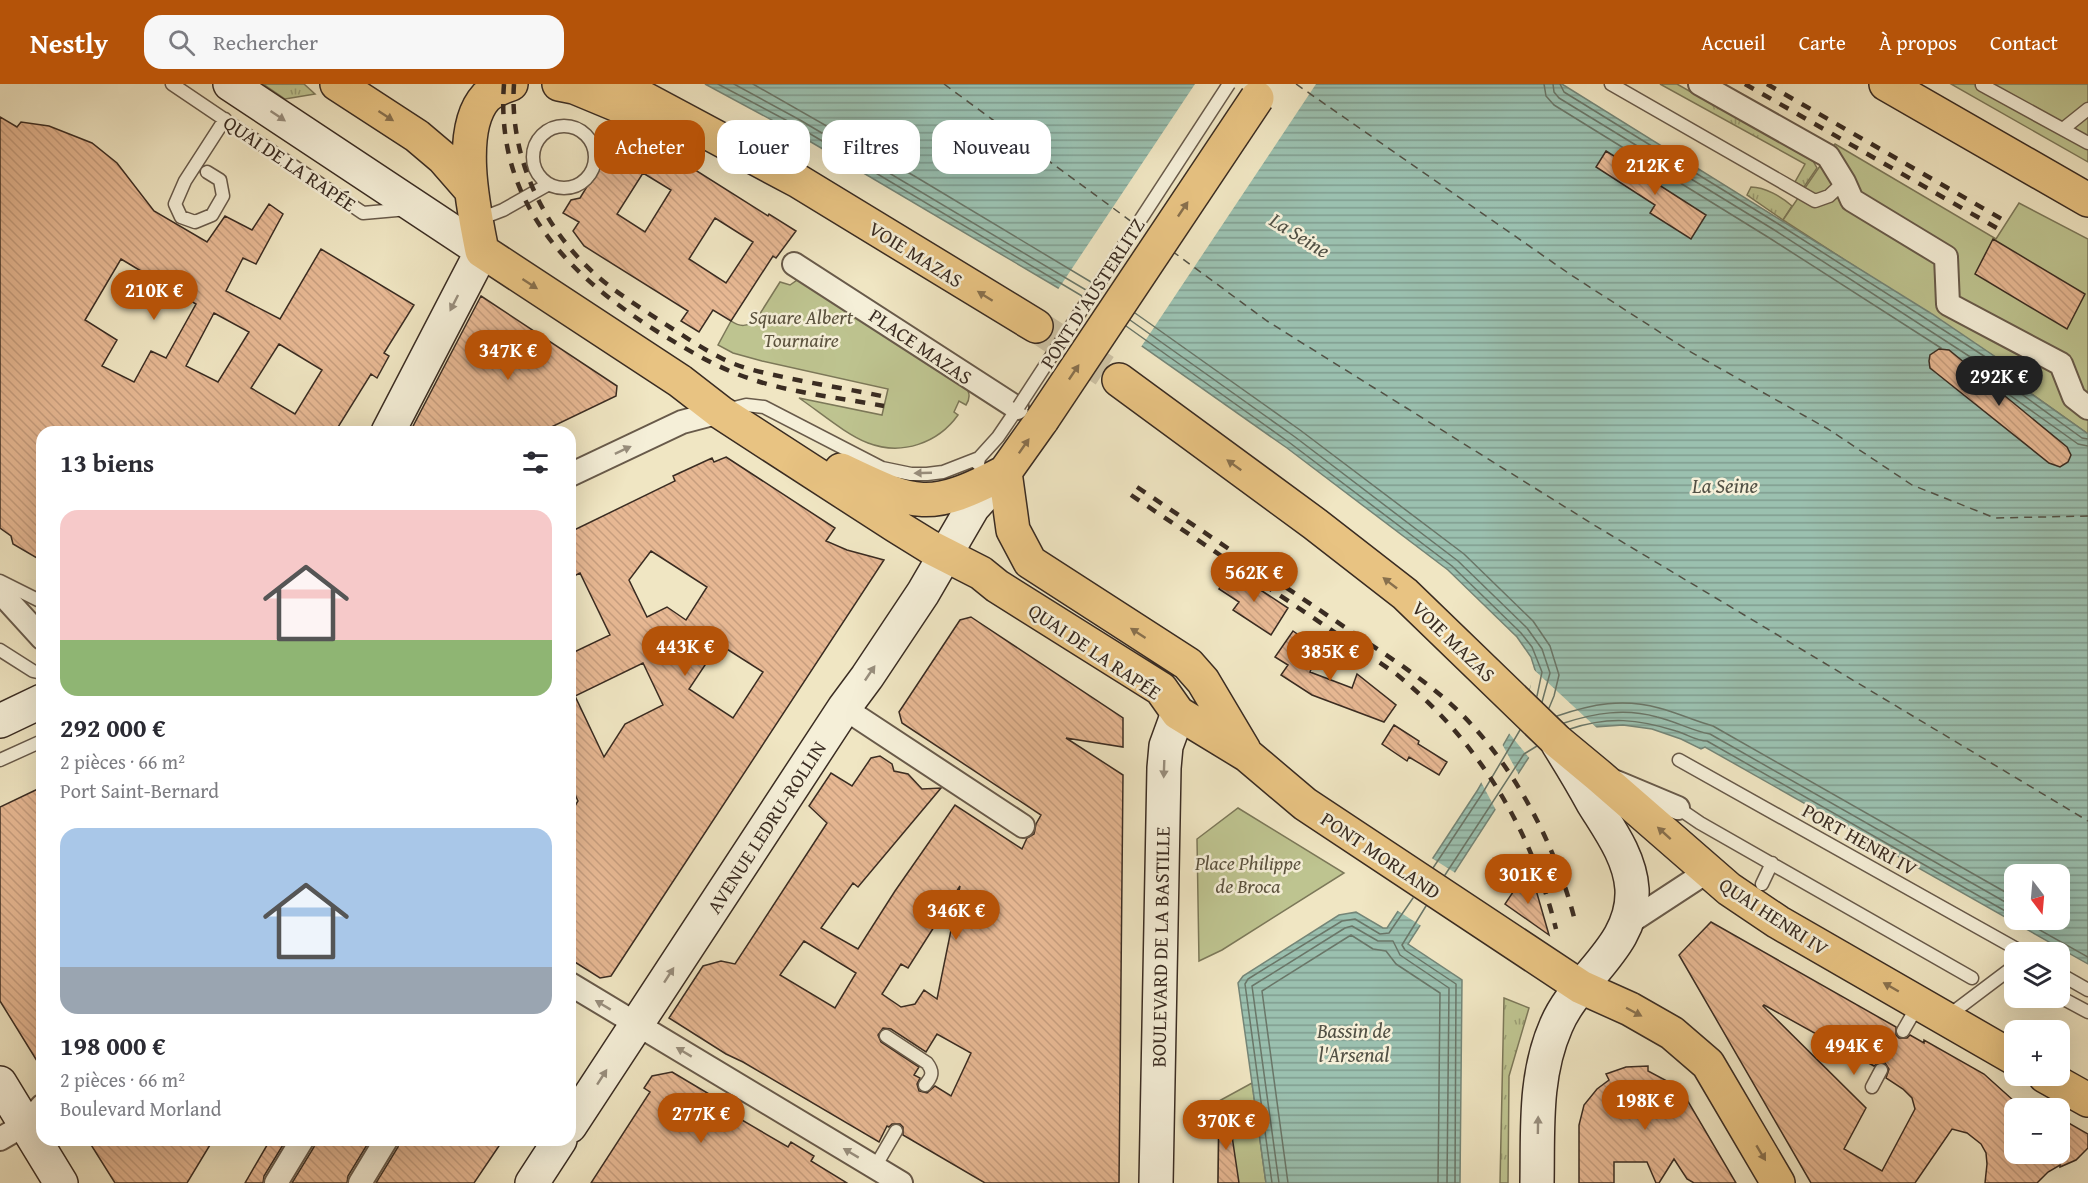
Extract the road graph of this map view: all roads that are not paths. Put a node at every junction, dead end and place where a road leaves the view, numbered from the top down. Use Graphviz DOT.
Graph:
graph roads {
  1 [pos="172,84"];
  2 [pos="230,84"];
  3 [pos="337,84"];
  4 [pos="511,84"];
  5 [pos="559,84"];
  6 [pos="617,84"];
  7 [pos="1230,84"];
  8 [pos="1266,84"];
  9 [pos="1611,84"];
  10 [pos="1700,84"];
  11 [pos="1886,84"];
  12 [pos="1982,85"];
  13 [pos="2088,109"];
  14 [pos="225,119"];
  15 [pos="2064,129"];
  16 [pos="2088,143"];
  17 [pos="207,172"];
  18 [pos="798,181"];
  19 [pos="1844,182"];
  20 [pos="549,184"];
  21 [pos="470,189"];
  22 [pos="2088,200"];
  23 [pos="417,208"];
  24 [pos="479,236"];
  25 [pos="794,264"];
  26 [pos="1036,326"];
  27 [pos="1119,380"];
  28 [pos="2088,408"];
  29 [pos="720,411"];
  30 [pos="1026,412"];
  31 [pos="391,426"];
  32 [pos="576,472"];
  33 [pos="973,501"];
  34 [pos="0,581"];
  35 [pos="0,591"];
  36 [pos="36,599"];
  37 [pos="36,631"];
  38 [pos="0,650"];
  39 [pos="36,672"];
  40 [pos="36,703"];
  41 [pos="844,708"];
  42 [pos="1178,713"];
  43 [pos="0,721"];
  44 [pos="1557,741"];
  45 [pos="36,744"];
  46 [pos="1246,754"];
  47 [pos="0,760"];
  48 [pos="1679,760"];
  49 [pos="1593,783"];
  50 [pos="1678,808"];
  51 [pos="1023,826"];
  52 [pos="1772,863"];
  53 [pos="1708,871"];
  54 [pos="1762,884"];
  55 [pos="1627,924"];
  56 [pos="2004,942"];
  57 [pos="2004,972"];
  58 [pos="1972,978"];
  59 [pos="2070,980"];
  60 [pos="1581,987"];
  61 [pos="576,988"];
  62 [pos="2088,990"];
  63 [pos="2070,1002"];
  64 [pos="2088,1012"];
  65 [pos="1922,1018"];
  66 [pos="637,1024"];
  67 [pos="886,1036"];
  68 [pos="2004,1054"];
  69 [pos="1881,1070"];
  70 [pos="0,1083"];
  71 [pos="925,1085"];
  72 [pos="2063,1086"];
  73 [pos="1872,1087"];
  74 [pos="2088,1100"];
  75 [pos="576,1117"];
  76 [pos="23,1123"];
  77 [pos="896,1131"];
  78 [pos="36,1144"];
  79 [pos="38,1146"];
  80 [pos="298,1146"];
  81 [pos="382,1146"];
  82 [pos="556,1146"];
  83 [pos="874,1167"];
  84 [pos="61,1183"];
  85 [pos="276,1183"];
  86 [pos="360,1183"];
  87 [pos="532,1183"];
  88 [pos="901,1183"];
  89 [pos="1156,1183"];
  90 [pos="1537,1183"];
  91 [pos="1778,1183"];
  1 -- 14 [label="lane, QUAI DE LA RAPÉE"];
  2 -- 23 [label="main road, QUAI DE LA RAPÉE, one-way"];
  3 -- 21 [label="main road, one-way"];
  4 -- 21 [label="main road"];
  5 -- 18 [label="main road"];
  6 -- 18 [label="main road"];
  7 -- 30 [label="lane, PONT D'AUSTERLITZ, bridge"];
  30 -- 8 [label="main road, PONT D'AUSTERLITZ, one-way, bridge"];
  9 -- 19 [label="lane"];
  10 -- 19 [label="street"];
  11 -- 22 [label="main road"];
  12 -- 15 [label="lane"];
  13 -- 15 [label="lane"];
  14 -- 17 [label="lane"];
  14 -- 23 [label="lane, QUAI DE LA RAPÉE"];
  15 -- 16 [label="lane"];
  26 -- 18 [label="main road, VOIE MAZAS, one-way"];
  19 -- 28 [label="street"];
  20 -- 20 [label="lane"];
  20 -- 24 [label="lane"];
  21 -- 24 [label="main road"];
  23 -- 24 [label="main road, QUAI DE LA RAPÉE"];
  24 -- 29 [label="main road, QUAI DE LA RAPÉE, one-way"];
  24 -- 31 [label="main road, one-way"];
  25 -- 30 [label="street, PLACE MAZAS"];
  44 -- 27 [label="main road, VOIE MAZAS, one-way"];
  32 -- 29 [label="street, one-way"];
  29 -- 33 [label="main road, QUAI DE LA RAPÉE"];
  29 -- 33 [label="main road, QUAI DE LA RAPÉE"];
  30 -- 33 [label="main road, PONT D'AUSTERLITZ"];
  41 -- 33 [label="main road, AVENUE LEDRU-ROLLIN, one-way"];
  33 -- 42 [label="main road, QUAI DE LA RAPÉE"];
  46 -- 33 [label="main road, QUAI DE LA RAPÉE, one-way"];
  34 -- 36 [label="lane"];
  35 -- 37 [label="street"];
  38 -- 39 [label="lane"];
  40 -- 43 [label="main road"];
  41 -- 51 [label="street"];
  66 -- 41 [label="main road, AVENUE LEDRU-ROLLIN, one-way"];
  42 -- 46 [label="main road, QUAI DE LA RAPÉE"];
  42 -- 89 [label="main road, BOULEVARD DE LA BASTILLE, one-way"];
  44 -- 49 [label="main road, QUAI HENRI IV"];
  45 -- 47 [label="lane"];
  46 -- 60 [label="main road, PONT MORLAND"];
  48 -- 56 [label="lane, PORT HENRI IV"];
  49 -- 50 [label="street"];
  53 -- 49 [label="main road, QUAI HENRI IV, one-way"];
  49 -- 55 [label="main road"];
  50 -- 52 [label="lane"];
  52 -- 54 [label="lane"];
  52 -- 58 [label="lane"];
  53 -- 55 [label="street"];
  65 -- 53 [label="main road, QUAI HENRI IV, one-way"];
  55 -- 60 [label="main road"];
  57 -- 65 [label="lane"];
  59 -- 62 [label="lane"];
  90 -- 60 [label="main road, one-way"];
  60 -- 91 [label="main road, PONT MORLAND, one-way"];
  66 -- 61 [label="street, one-way"];
  63 -- 64 [label="lane"];
  65 -- 68 [label="main road, QUAI HENRI IV"];
  75 -- 66 [label="main road, AVENUE LEDRU-ROLLIN, one-way"];
  83 -- 66 [label="street, one-way"];
  67 -- 71 [label="lane"];
  69 -- 73 [label="lane"];
  70 -- 76 [label="main road"];
  72 -- 74 [label="main road"];
  76 -- 78 [label="main road"];
  77 -- 83 [label="lane"];
  79 -- 84 [label="main road"];
  80 -- 85 [label="street"];
  81 -- 86 [label="street"];
  82 -- 87 [label="main road"];
  83 -- 88 [label="street"];
}
